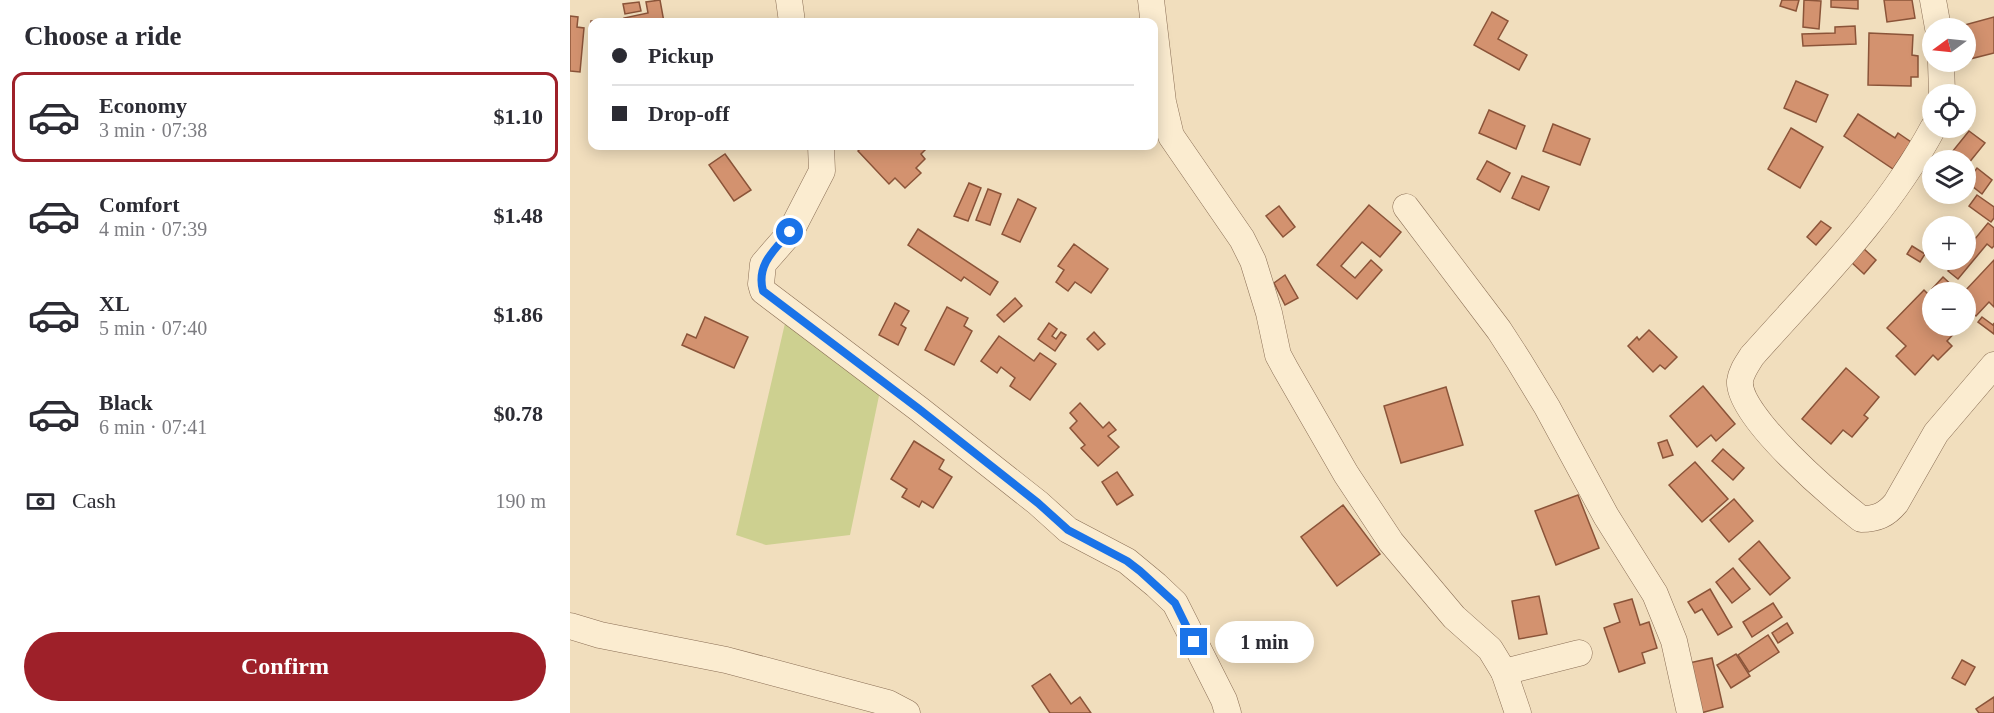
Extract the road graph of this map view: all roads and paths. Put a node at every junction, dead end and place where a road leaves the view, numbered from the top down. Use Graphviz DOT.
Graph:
graph roads {
  1 [pos="789,0"];
  2 [pos="1151,0"];
  3 [pos="1933,0"];
  4 [pos="791,18"];
  5 [pos="1153,18"];
  6 [pos="1936,18"];
  7 [pos="1158,60"];
  8 [pos="1928,138"];
  9 [pos="822,150"];
  10 [pos="1406,207"];
  11 [pos="1994,365"];
  12 [pos="570,626"];
  13 [pos="1579,652"];
  14 [pos="1504,672"];
  15 [pos="907,713"];
  16 [pos="1228,713"];
  17 [pos="1518,713"];
  18 [pos="1690,713"];
  1 -- 4 [label="street"];
  2 -- 5 [label="street"];
  3 -- 6 [label="street"];
  7 -- 14 [label="street"];
  8 -- 11 [label="street"];
  9 -- 16 [label="street"];
  10 -- 18 [label="street"];
  12 -- 15 [label="street"];
  13 -- 14 [label="street"];
  14 -- 17 [label="street"];
}
